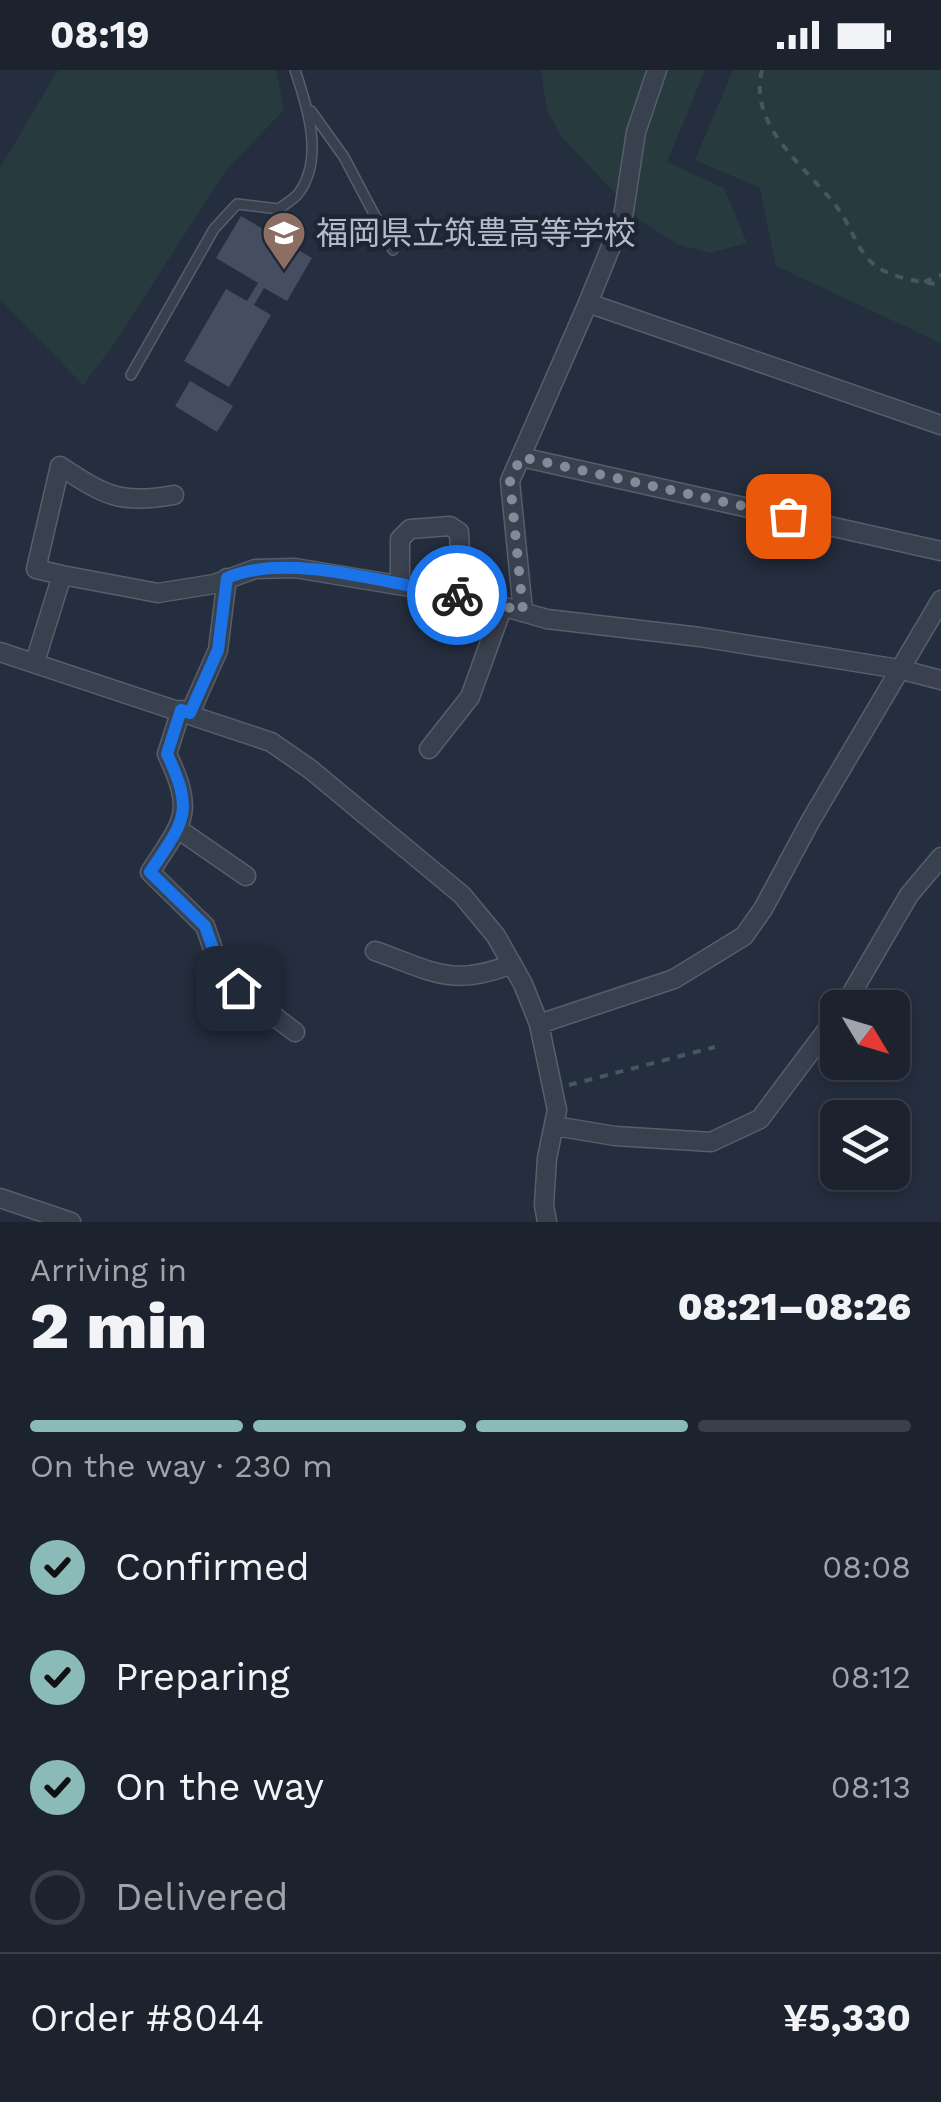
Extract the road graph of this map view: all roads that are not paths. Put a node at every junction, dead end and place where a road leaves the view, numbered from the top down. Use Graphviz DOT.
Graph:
graph roads {
  1 [pos="295,70"];
  2 [pos="656,70"];
  3 [pos="306,105"];
  4 [pos="392,250"];
  5 [pos="588,303"];
  6 [pos="131,375"];
  7 [pos="941,425"];
  8 [pos="521,457"];
  9 [pos="174,495"];
  10 [pos="941,550"];
  11 [pos="62,575"];
  12 [pos="227,578"];
  13 [pos="400,584"];
  14 [pos="462,596"];
  15 [pos="941,600"];
  16 [pos="503,606"];
  17 [pos="523,611"];
  18 [pos="0,652"];
  19 [pos="35,662"];
  20 [pos="899,669"];
  21 [pos="941,680"];
  22 [pos="185,711"];
  23 [pos="429,750"];
  24 [pos="178,829"];
  25 [pos="941,856"];
  26 [pos="246,876"];
  27 [pos="375,951"];
  28 [pos="512,964"];
  29 [pos="853,990"];
  30 [pos="539,1024"];
  31 [pos="295,1032"];
  32 [pos="820,1040"];
  33 [pos="555,1126"];
  34 [pos="0,1198"];
  35 [pos="71,1222"];
  36 [pos="547,1222"];
  1 -- 3 [label="lane"];
  2 -- 5 [label="street"];
  3 -- 4 [label="lane"];
  3 -- 6 [label="lane"];
  5 -- 7 [label="street"];
  5 -- 8 [label="street"];
  8 -- 10 [label="street"];
  8 -- 17 [label="street"];
  9 -- 11 [label="street"];
  11 -- 12 [label="street"];
  11 -- 19 [label="street"];
  12 -- 13 [label="street"];
  12 -- 22 [label="street"];
  13 -- 14 [label="street"];
  13 -- 14 [label="street"];
  14 -- 16 [label="street"];
  15 -- 20 [label="street"];
  16 -- 17 [label="street"];
  16 -- 23 [label="street"];
  17 -- 20 [label="street"];
  18 -- 19 [label="street"];
  19 -- 22 [label="street"];
  20 -- 21 [label="street"];
  20 -- 30 [label="street"];
  22 -- 24 [label="street"];
  22 -- 28 [label="street"];
  24 -- 26 [label="street"];
  24 -- 31 [label="street"];
  25 -- 29 [label="street"];
  27 -- 28 [label="street"];
  28 -- 30 [label="street"];
  30 -- 33 [label="street"];
  32 -- 33 [label="street"];
  33 -- 36 [label="street"];
  34 -- 35 [label="street"];
}
